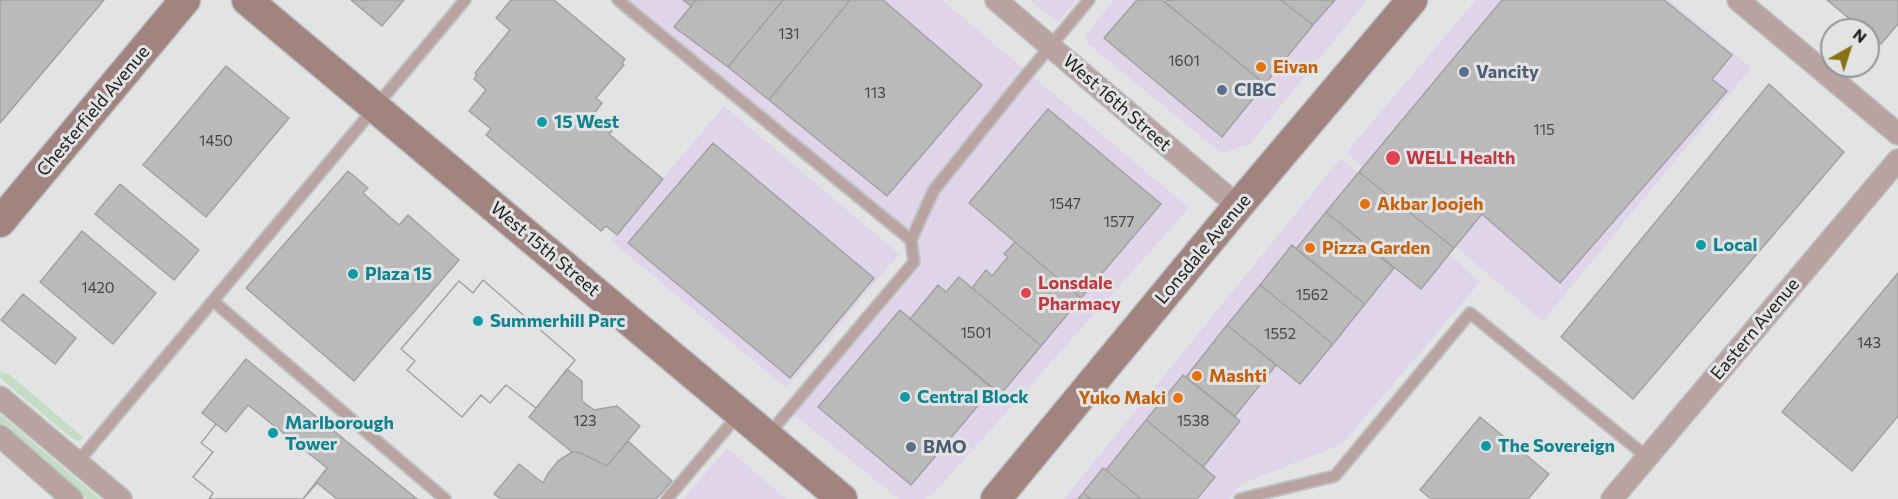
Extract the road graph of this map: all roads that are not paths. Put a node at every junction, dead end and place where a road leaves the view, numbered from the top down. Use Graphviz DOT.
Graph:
graph roads {
  1 [pos="185,0"];
  2 [pos="247,0"];
  3 [pos="465,0"];
  4 [pos="618,0"];
  5 [pos="996,0"];
  6 [pos="1089,0"];
  7 [pos="1412,0"];
  8 [pos="1738,0"];
  9 [pos="1051,45"];
  10 [pos="375,107"];
  11 [pos="1898,134"];
  12 [pos="1898,160"];
  13 [pos="1238,206"];
  14 [pos="0,222"];
  15 [pos="911,240"];
  16 [pos="213,301"];
  17 [pos="0,398"];
  18 [pos="740,412"];
  19 [pos="0,436"];
  20 [pos="767,436"];
  21 [pos="1647,457"];
  22 [pos="76,463"];
  23 [pos="72,499"];
  24 [pos="121,499"];
  25 [pos="445,499"];
  26 [pos="667,499"];
  27 [pos="842,499"];
  28 [pos="996,499"];
  29 [pos="1240,499"];
  30 [pos="1612,499"];
  1 -- 14 [label="street, Chesterfield Avenue"];
  2 -- 10 [label="street, West 15th Street"];
  3 -- 10 [label="lane"];
  4 -- 15 [label="lane"];
  5 -- 9 [label="street, West 16th Street"];
  6 -- 9 [label="lane"];
  7 -- 13 [label="street, Lonsdale Avenue"];
  8 -- 11 [label="street"];
  9 -- 13 [label="street, West 16th Street"];
  9 -- 15 [label="lane"];
  10 -- 16 [label="lane"];
  10 -- 18 [label="street, West 15th Street"];
  12 -- 21 [label="street, Eastern Avenue"];
  13 -- 28 [label="street, Lonsdale Avenue"];
  15 -- 20 [label="lane"];
  16 -- 22 [label="lane"];
  16 -- 25 [label="lane"];
  17 -- 22 [label="street"];
  18 -- 20 [label="street, West 15th Street"];
  18 -- 26 [label="lane"];
  19 -- 23 [label="street"];
  20 -- 27 [label="street, West 15th Street"];
  21 -- 29 [label="lane"];
  21 -- 30 [label="street, Eastern Avenue"];
  22 -- 24 [label="street"];
}
